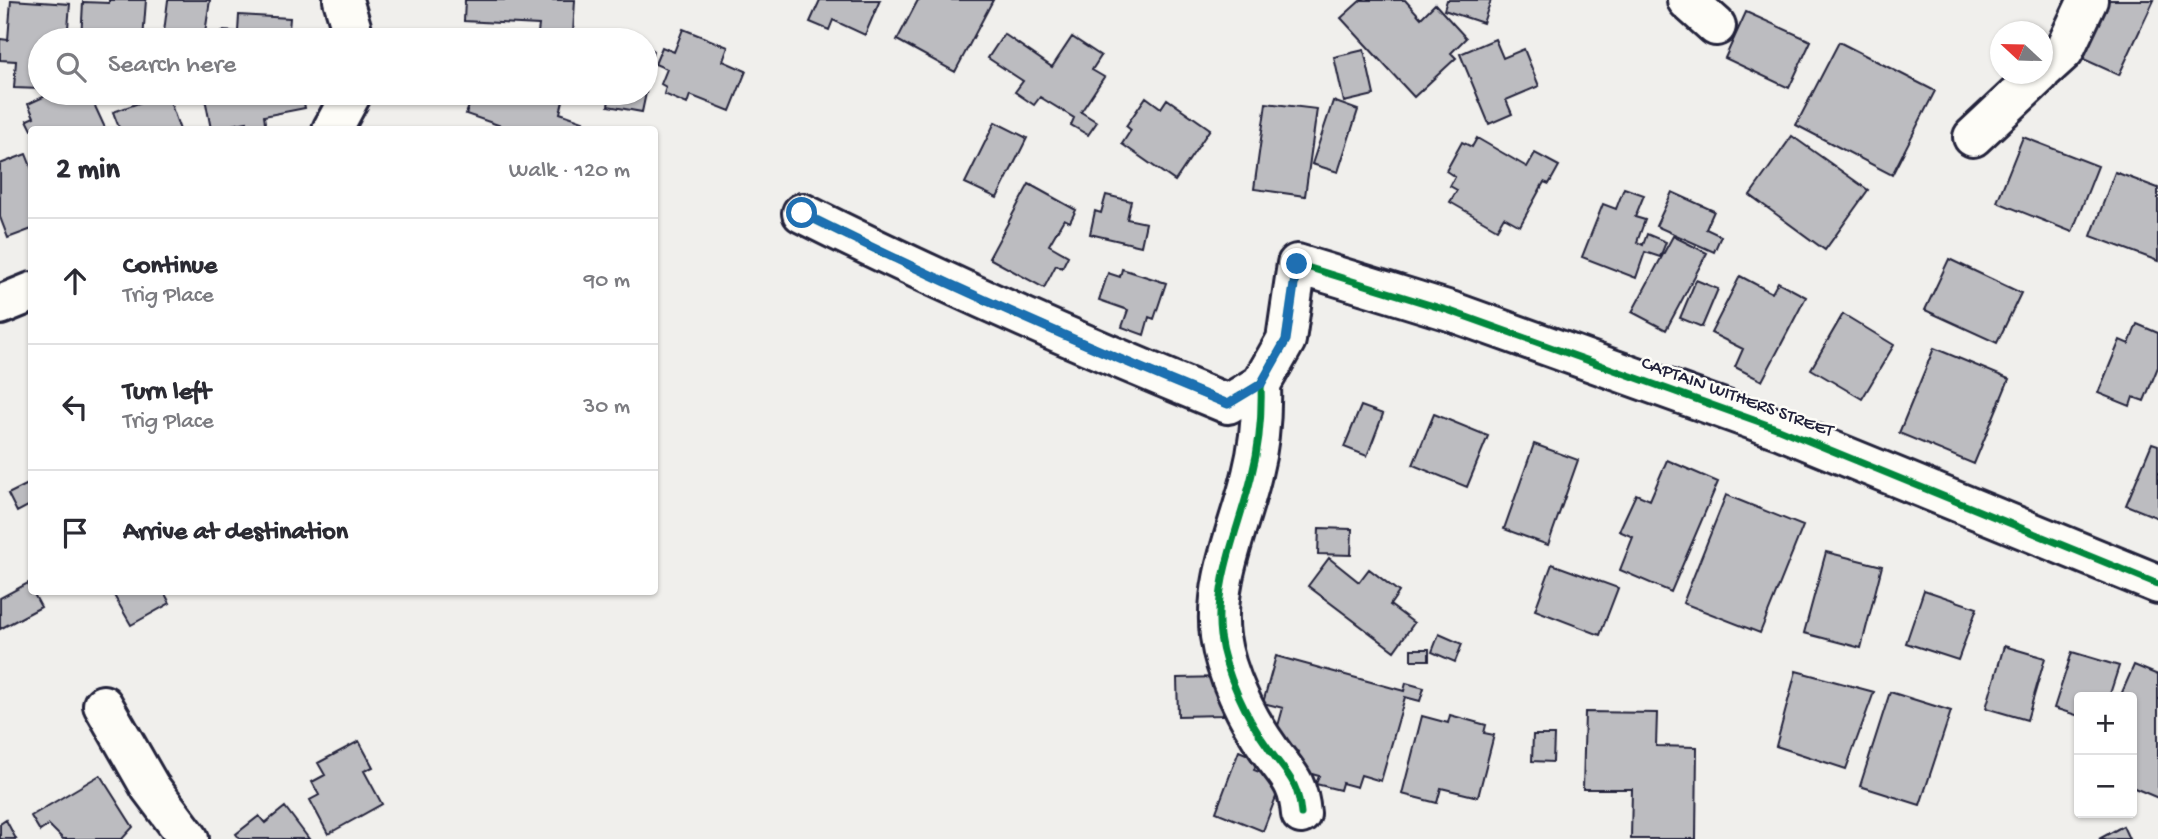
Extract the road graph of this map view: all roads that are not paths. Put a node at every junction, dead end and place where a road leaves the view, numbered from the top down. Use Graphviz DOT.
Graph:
graph roads {
  1 [pos="343,0"];
  2 [pos="1687,0"];
  3 [pos="2088,0"];
  4 [pos="1716,26"];
  5 [pos="351,28"];
  6 [pos="2053,61"];
  7 [pos="2028,84"];
  8 [pos="346,105"];
  9 [pos="334,126"];
  10 [pos="1973,136"];
  11 [pos="802,213"];
  12 [pos="28,294"];
  13 [pos="0,305"];
  14 [pos="1261,384"];
  15 [pos="2158,584"];
  16 [pos="103,705"];
  17 [pos="1301,814"];
  18 [pos="189,839"];
  1 -- 5 [label="street"];
  2 -- 4 [label="street"];
  3 -- 6 [label="street"];
  7 -- 10 [label="street"];
  8 -- 9 [label="street"];
  11 -- 14 [label="street"];
  12 -- 13 [label="street"];
  14 -- 15 [label="street, CAPTAIN WITHERS STREET"];
  14 -- 17 [label="street"];
  16 -- 18 [label="street"];
}
